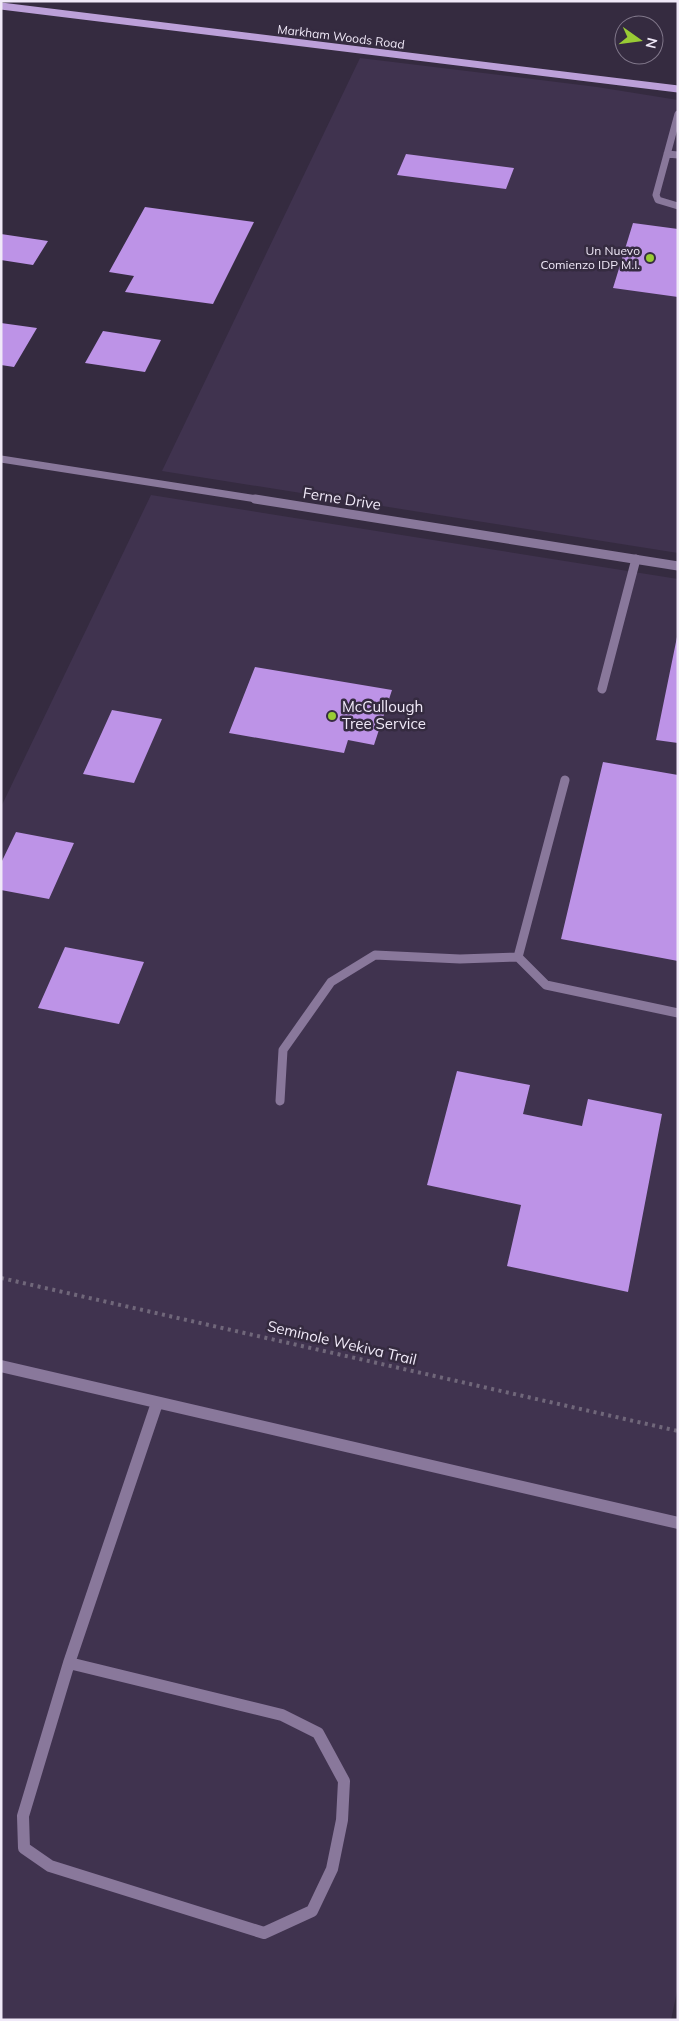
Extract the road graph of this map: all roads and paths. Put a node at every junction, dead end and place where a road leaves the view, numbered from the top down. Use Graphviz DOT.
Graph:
graph roads {
  1 [pos="1,6"];
  2 [pos="678,89"];
  3 [pos="678,114"];
  4 [pos="667,154"];
  5 [pos="678,155"];
  6 [pos="678,206"];
  7 [pos="1,459"];
  8 [pos="636,559"];
  9 [pos="678,566"];
  10 [pos="602,690"];
  11 [pos="565,780"];
  12 [pos="518,957"];
  13 [pos="678,1013"];
  14 [pos="280,1101"];
  15 [pos="1,1278"];
  16 [pos="1,1366"];
  17 [pos="158,1403"];
  18 [pos="678,1431"];
  19 [pos="678,1523"];
  20 [pos="69,1663"];
  1 -- 2 [label="main road, Markham Woods Road"];
  3 -- 4 [label="street"];
  4 -- 5 [label="street"];
  4 -- 6 [label="street"];
  7 -- 8 [label="street, Ferne Drive"];
  8 -- 9 [label="street, Ferne Drive"];
  8 -- 10 [label="street"];
  11 -- 12 [label="street"];
  12 -- 13 [label="street"];
  12 -- 14 [label="street"];
  15 -- 18 [label="path, Seminole Wekiva Trail"];
  16 -- 17 [label="street"];
  17 -- 19 [label="street"];
  17 -- 20 [label="street"];
  20 -- 20 [label="street"];
}
